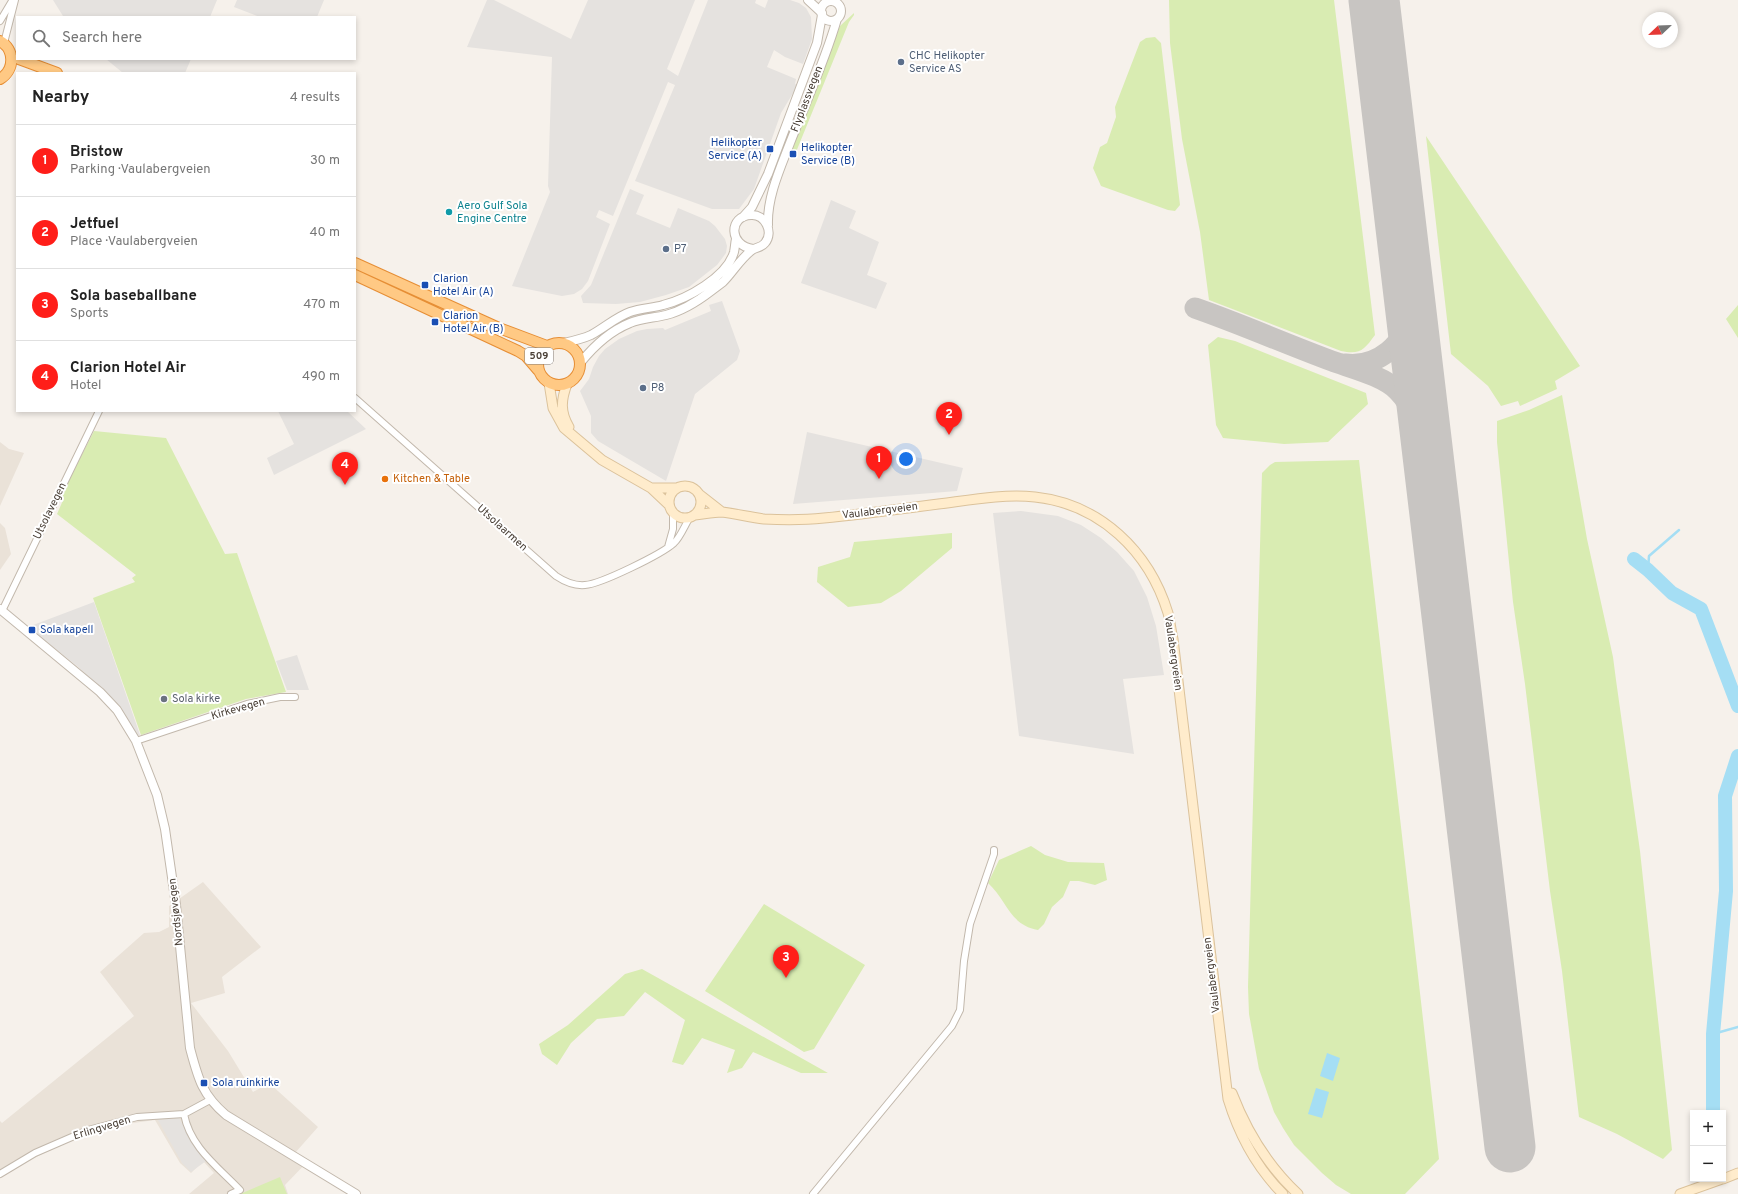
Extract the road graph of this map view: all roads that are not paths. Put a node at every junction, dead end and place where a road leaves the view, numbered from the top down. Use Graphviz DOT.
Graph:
graph roads {
  1 [pos="14,0"];
  2 [pos="808,0"];
  3 [pos="831,1"];
  4 [pos="822,14"];
  5 [pos="837,19"];
  6 [pos="0,21"];
  7 [pos="4,44"];
  8 [pos="16,56"];
  9 [pos="23,60"];
  10 [pos="54,72"];
  11 [pos="16,75"];
  12 [pos="2,78"];
  13 [pos="744,217"];
  14 [pos="768,226"];
  15 [pos="736,240"];
  16 [pos="753,250"];
  17 [pos="356,263"];
  18 [pos="356,275"];
  19 [pos="564,342"];
  20 [pos="547,346"];
  21 [pos="581,362"];
  22 [pos="538,370"];
  23 [pos="549,383"];
  24 [pos="567,384"];
  25 [pos="356,399"];
  26 [pos="99,412"];
  27 [pos="572,434"];
  28 [pos="651,488"];
  29 [pos="677,488"];
  30 [pos="699,494"];
  31 [pos="671,509"];
  32 [pos="722,512"];
  33 [pos="693,516"];
  34 [pos="668,547"];
  35 [pos="1,610"];
  36 [pos="295,697"];
  37 [pos="136,741"];
  38 [pos="994,850"];
  39 [pos="1225,1073"];
  40 [pos="210,1100"];
  41 [pos="184,1114"];
  42 [pos="1738,1173"];
  43 [pos="0,1174"];
  44 [pos="1726,1178"];
  45 [pos="1714,1182"];
  46 [pos="231,1194"];
  47 [pos="356,1194"];
  48 [pos="813,1194"];
  49 [pos="1283,1194"];
  50 [pos="1298,1194"];
  51 [pos="1680,1194"];
  1 -- 6 [label="street"];
  1 -- 7 [label="street"];
  2 -- 4 [label="street"];
  3 -- 4 [label="street, Flyplassvegen"];
  3 -- 5 [label="street, Flyplassvegen"];
  4 -- 5 [label="street"];
  4 -- 13 [label="street, Flyplassvegen"];
  5 -- 14 [label="street, Flyplassvegen"];
  7 -- 8 [label="highway"];
  7 -- 12 [label="highway"];
  9 -- 10 [label="highway"];
  11 -- 12 [label="highway"];
  13 -- 14 [label="street"];
  13 -- 15 [label="street"];
  14 -- 16 [label="street"];
  15 -- 16 [label="street"];
  15 -- 19 [label="street"];
  16 -- 21 [label="street"];
  17 -- 20 [label="highway, 509"];
  18 -- 22 [label="highway, 509"];
  19 -- 20 [label="highway, 509"];
  19 -- 21 [label="highway, 509"];
  20 -- 22 [label="highway, 509"];
  21 -- 24 [label="highway"];
  22 -- 23 [label="highway, 509"];
  23 -- 24 [label="highway"];
  23 -- 27 [label="main road"];
  24 -- 27 [label="main road"];
  25 -- 34 [label="street, Utsolaarmen"];
  26 -- 35 [label="street, Utsolavegen"];
  27 -- 28 [label="main road"];
  28 -- 29 [label="main road"];
  28 -- 31 [label="main road"];
  29 -- 30 [label="main road"];
  29 -- 31 [label="main road"];
  30 -- 32 [label="main road, Vaulabergveien"];
  30 -- 33 [label="main road"];
  31 -- 33 [label="main road"];
  31 -- 34 [label="street"];
  32 -- 33 [label="main road, Vaulabergveien"];
  32 -- 39 [label="main road, Vaulabergveien"];
  33 -- 34 [label="street, Utsolaarmen"];
  35 -- 37 [label="street, Nordsjøvegen"];
  36 -- 37 [label="street, Kirkevegen"];
  37 -- 40 [label="street, Nordsjøvegen"];
  38 -- 48 [label="street"];
  39 -- 49 [label="main road, Vaulabergveien"];
  39 -- 50 [label="main road, Vaulabergveien"];
  40 -- 41 [label="street, Erlingvegen"];
  40 -- 47 [label="street, Nordsjøvegen"];
  41 -- 43 [label="street, Erlingvegen"];
  41 -- 46 [label="street"];
  42 -- 44 [label="main road"];
  45 -- 51 [label="main road"];
}
